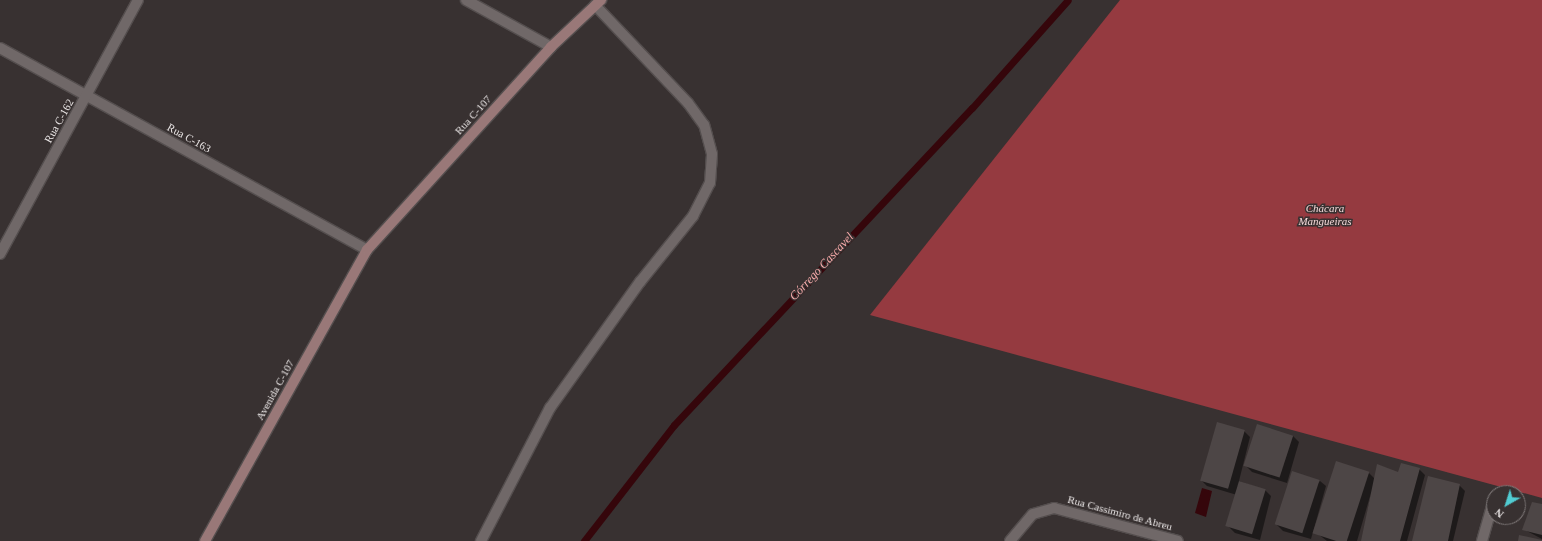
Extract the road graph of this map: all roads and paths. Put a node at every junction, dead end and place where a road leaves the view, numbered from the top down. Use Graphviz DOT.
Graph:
graph roads {
  1 [pos="138,0"];
  2 [pos="466,0"];
  3 [pos="598,3"];
  4 [pos="551,47"];
  5 [pos="0,48"];
  6 [pos="87,95"];
  7 [pos="367,250"];
  8 [pos="0,254"];
  9 [pos="1486,525"];
  10 [pos="205,541"];
  11 [pos="481,541"];
  12 [pos="1010,541"];
  13 [pos="1178,541"];
  14 [pos="1482,541"];
  1 -- 6 [label="street, Rua C-162"];
  2 -- 4 [label="street"];
  3 -- 4 [label="main road, Rua C-107"];
  3 -- 11 [label="street"];
  4 -- 7 [label="main road, Rua C-107"];
  5 -- 6 [label="street, Rua C-163"];
  6 -- 7 [label="street, Rua C-163"];
  6 -- 8 [label="street, Rua C-162"];
  7 -- 10 [label="main road, Avenida C-107"];
  9 -- 14 [label="street"];
  12 -- 13 [label="street, Rua Cassimiro de Abreu"];
}
